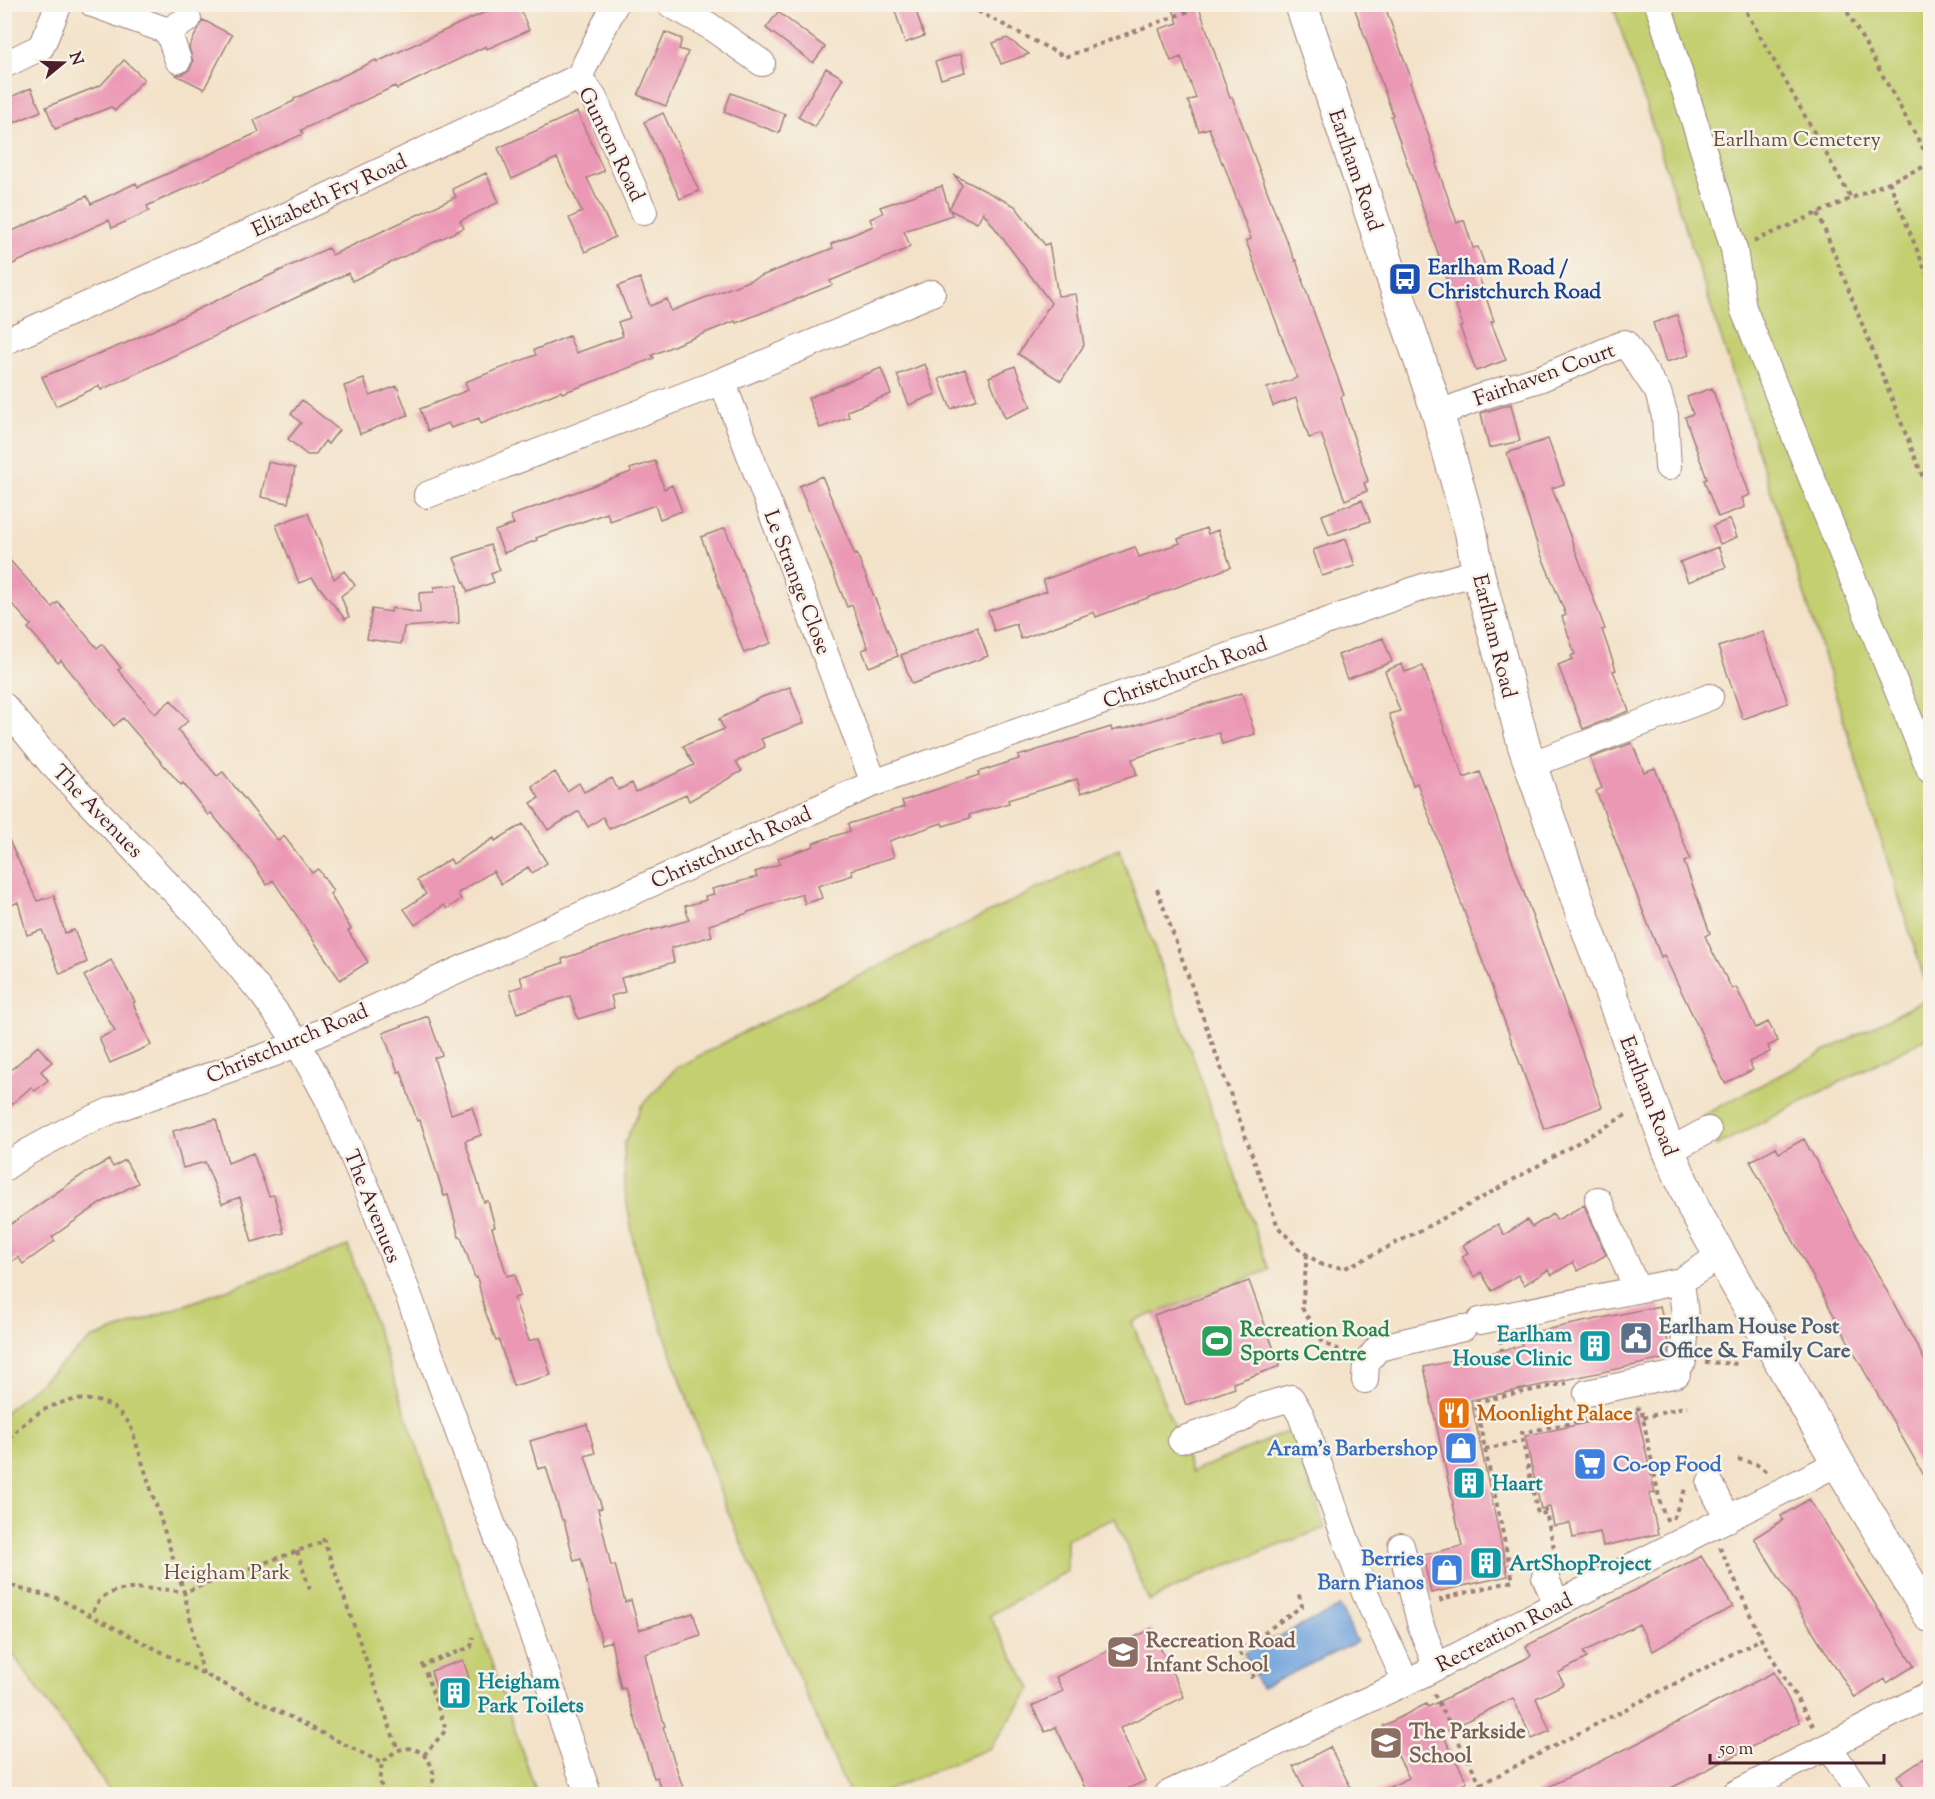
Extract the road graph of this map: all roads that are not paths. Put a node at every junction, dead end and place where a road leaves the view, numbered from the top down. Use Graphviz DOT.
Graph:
graph roads {
  1 [pos="59,4"];
  2 [pos="93,4"];
  3 [pos="615,4"];
  4 [pos="670,4"];
  5 [pos="1300,4"];
  6 [pos="1658,4"];
  7 [pos="178,60"];
  8 [pos="762,63"];
  9 [pos="4,64"];
  10 [pos="579,76"];
  11 [pos="644,212"];
  12 [pos="932,293"];
  13 [pos="4,342"];
  14 [pos="722,381"];
  15 [pos="1438,414"];
  16 [pos="1668,467"];
  17 [pos="428,495"];
  18 [pos="1478,572"];
  19 [pos="1710,697"];
  20 [pos="4,706"];
  21 [pos="1530,765"];
  22 [pos="1930,770"];
  23 [pos="873,783"];
  24 [pos="297,1042"];
  25 [pos="1708,1130"];
  26 [pos="1669,1151"];
  27 [pos="4,1168"];
  28 [pos="1598,1200"];
  29 [pos="1720,1256"];
  30 [pos="1681,1281"];
  31 [pos="1637,1289"];
  32 [pos="1365,1371"];
  33 [pos="1582,1387"];
  34 [pos="1181,1440"];
  35 [pos="1838,1463"];
  36 [pos="1699,1483"];
  37 [pos="1720,1523"];
  38 [pos="1401,1546"];
  39 [pos="1545,1577"];
  40 [pos="1557,1604"];
  41 [pos="1930,1616"];
  42 [pos="1422,1674"];
  43 [pos="1930,1694"];
  44 [pos="1828,1747"];
  45 [pos="588,1794"];
  46 [pos="1168,1794"];
  47 [pos="1735,1794"];
  48 [pos="1860,1794"];
  1 -- 9 [label="street"];
  2 -- 7 [label="street"];
  3 -- 10 [label="street"];
  4 -- 8 [label="street"];
  5 -- 15 [label="main road, Earlham Road"];
  6 -- 22 [label="street"];
  10 -- 11 [label="street, Gunton Road"];
  10 -- 13 [label="street, Elizabeth Fry Road"];
  12 -- 14 [label="street"];
  14 -- 17 [label="street"];
  14 -- 23 [label="street, Le Strange Close"];
  15 -- 16 [label="street, Fairhaven Court"];
  15 -- 18 [label="main road, Earlham Road"];
  18 -- 21 [label="main road, Earlham Road"];
  18 -- 23 [label="street, Christchurch Road"];
  19 -- 21 [label="street"];
  20 -- 24 [label="street, The Avenues"];
  21 -- 26 [label="main road, Earlham Road"];
  23 -- 24 [label="street, Christchurch Road"];
  24 -- 27 [label="street, Christchurch Road"];
  24 -- 45 [label="street, The Avenues"];
  25 -- 26 [label="street"];
  26 -- 29 [label="main road, Earlham Road"];
  28 -- 31 [label="street"];
  29 -- 30 [label="street"];
  29 -- 35 [label="main road, Earlham Road"];
  30 -- 31 [label="street"];
  30 -- 33 [label="street"];
  31 -- 32 [label="street"];
  34 -- 42 [label="street"];
  35 -- 37 [label="street, Recreation Road"];
  35 -- 41 [label="main road, Earlham Road"];
  36 -- 37 [label="street"];
  37 -- 40 [label="street, Recreation Road"];
  38 -- 42 [label="street"];
  39 -- 40 [label="street"];
  40 -- 42 [label="street, Recreation Road"];
  42 -- 46 [label="street, Recreation Road"];
  43 -- 44 [label="street"];
  44 -- 47 [label="street"];
  44 -- 48 [label="street"];
}
